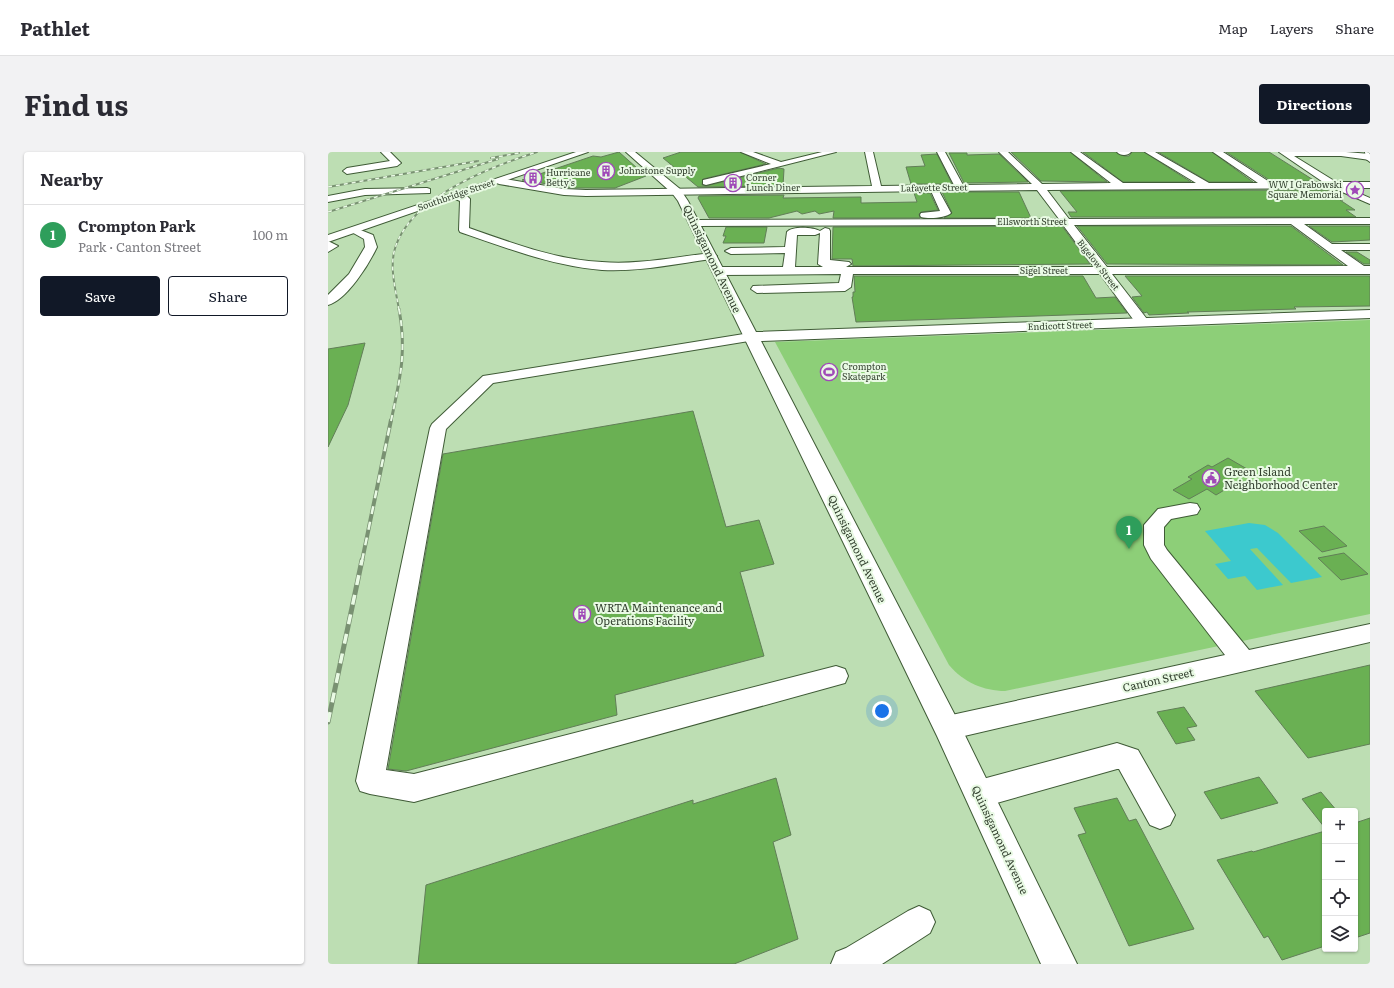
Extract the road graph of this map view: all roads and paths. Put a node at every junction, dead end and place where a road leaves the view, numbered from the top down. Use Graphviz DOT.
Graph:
graph roads {
  1 [pos="385,152"];
  2 [pos="584,152"];
  3 [pos="630,152"];
  4 [pos="745,152"];
  5 [pos="832,152"];
  6 [pos="869,152"];
  7 [pos="942,152"];
  8 [pos="1002,152"];
  9 [pos="1075,152"];
  10 [pos="1121,152"];
  11 [pos="1127,152"];
  12 [pos="1149,152"];
  13 [pos="1217,152"];
  14 [pos="1369,152"];
  15 [pos="1286,154"];
  16 [pos="1370,158"];
  17 [pos="779,164"];
  18 [pos="347,172"];
  19 [pos="499,181"];
  20 [pos="1268,185"];
  21 [pos="1332,185"];
  22 [pos="1121,186"];
  23 [pos="1207,186"];
  24 [pos="1370,186"];
  25 [pos="1040,187"];
  26 [pos="960,188"];
  27 [pos="877,189"];
  28 [pos="427,191"];
  29 [pos="676,191"];
  30 [pos="934,192"];
  31 [pos="454,196"];
  32 [pos="328,199"];
  33 [pos="1370,201"];
  34 [pos="1293,221"];
  35 [pos="1370,221"];
  36 [pos="876,222"];
  37 [pos="925,222"];
  38 [pos="1065,222"];
  39 [pos="694,223"];
  40 [pos="353,230"];
  41 [pos="825,232"];
  42 [pos="328,239"];
  43 [pos="328,244"];
  44 [pos="1328,247"];
  45 [pos="1370,247"];
  46 [pos="328,249"];
  47 [pos="724,259"];
  48 [pos="824,259"];
  49 [pos="791,260"];
  50 [pos="870,263"];
  51 [pos="1365,270"];
  52 [pos="847,271"];
  53 [pos="1103,271"];
  54 [pos="757,289"];
  55 [pos="328,300"];
  56 [pos="1370,314"];
  57 [pos="1143,323"];
  58 [pos="750,337"];
  59 [pos="1190,509"];
  60 [pos="1370,633"];
  61 [pos="1244,661"];
  62 [pos="836,676"];
  63 [pos="947,728"];
  64 [pos="979,794"];
  65 [pos="1160,815"];
  66 [pos="919,922"];
  67 [pos="848,964"];
  68 [pos="1059,964"];
  1 -- 18 [label="street"];
  2 -- 19 [label="main road, Southbridge Street"];
  3 -- 29 [label="main road, Quinsigamond Avenue"];
  4 -- 17 [label="street"];
  5 -- 17 [label="street"];
  6 -- 27 [label="street"];
  7 -- 26 [label="street"];
  8 -- 25 [label="street, Bigelow Street"];
  9 -- 22 [label="street"];
  10 -- 11 [label="street"];
  12 -- 23 [label="street"];
  13 -- 20 [label="street"];
  14 -- 16 [label="main road"];
  15 -- 16 [label="street"];
  15 -- 21 [label="street"];
  17 -- 29 [label="street"];
  19 -- 29 [label="street, Lafayette Street"];
  19 -- 31 [label="main road, Southbridge Street"];
  20 -- 21 [label="street, Lafayette Street"];
  20 -- 23 [label="street, Lafayette Street"];
  21 -- 24 [label="street, Lafayette Street"];
  21 -- 33 [label="street"];
  22 -- 23 [label="street, Lafayette Street"];
  22 -- 25 [label="street, Lafayette Street"];
  25 -- 26 [label="street, Lafayette Street"];
  25 -- 38 [label="street, Bigelow Street"];
  26 -- 27 [label="street, Lafayette Street"];
  27 -- 29 [label="street, Lafayette Street"];
  28 -- 32 [label="street"];
  29 -- 39 [label="main road, Quinsigamond Avenue"];
  30 -- 37 [label="street"];
  31 -- 40 [label="main road, Southbridge Street"];
  31 -- 47 [label="street"];
  34 -- 35 [label="street, Ellsworth Street"];
  34 -- 38 [label="street, Ellsworth Street"];
  34 -- 44 [label="street"];
  36 -- 37 [label="street, Ellsworth Street"];
  36 -- 39 [label="street, Ellsworth Street"];
  36 -- 41 [label="street"];
  37 -- 38 [label="street, Ellsworth Street"];
  38 -- 53 [label="street, Bigelow Street"];
  39 -- 47 [label="main road, Quinsigamond Avenue"];
  40 -- 42 [label="main road, Southbridge Street"];
  40 -- 55 [label="street"];
  41 -- 48 [label="street"];
  41 -- 49 [label="street"];
  43 -- 46 [label="street"];
  44 -- 45 [label="street"];
  44 -- 51 [label="street"];
  47 -- 49 [label="street, Sigel Street"];
  47 -- 49 [label="street"];
  47 -- 58 [label="main road, Quinsigamond Avenue"];
  48 -- 49 [label="street"];
  48 -- 50 [label="street"];
  49 -- 52 [label="street, Sigel Street"];
  51 -- 53 [label="street, Sigel Street"];
  52 -- 53 [label="street, Sigel Street"];
  52 -- 54 [label="street"];
  53 -- 57 [label="street, Bigelow Street"];
  56 -- 57 [label="main road, Endicott Street"];
  57 -- 58 [label="main road, Endicott Street"];
  58 -- 62 [label="street"];
  58 -- 63 [label="main road, Quinsigamond Avenue"];
  59 -- 61 [label="street"];
  60 -- 61 [label="street, Canton Street"];
  61 -- 63 [label="street, Canton Street"];
  63 -- 64 [label="main road, Quinsigamond Avenue"];
  64 -- 65 [label="street"];
  64 -- 68 [label="main road, Quinsigamond Avenue"];
  66 -- 67 [label="street"];
}
